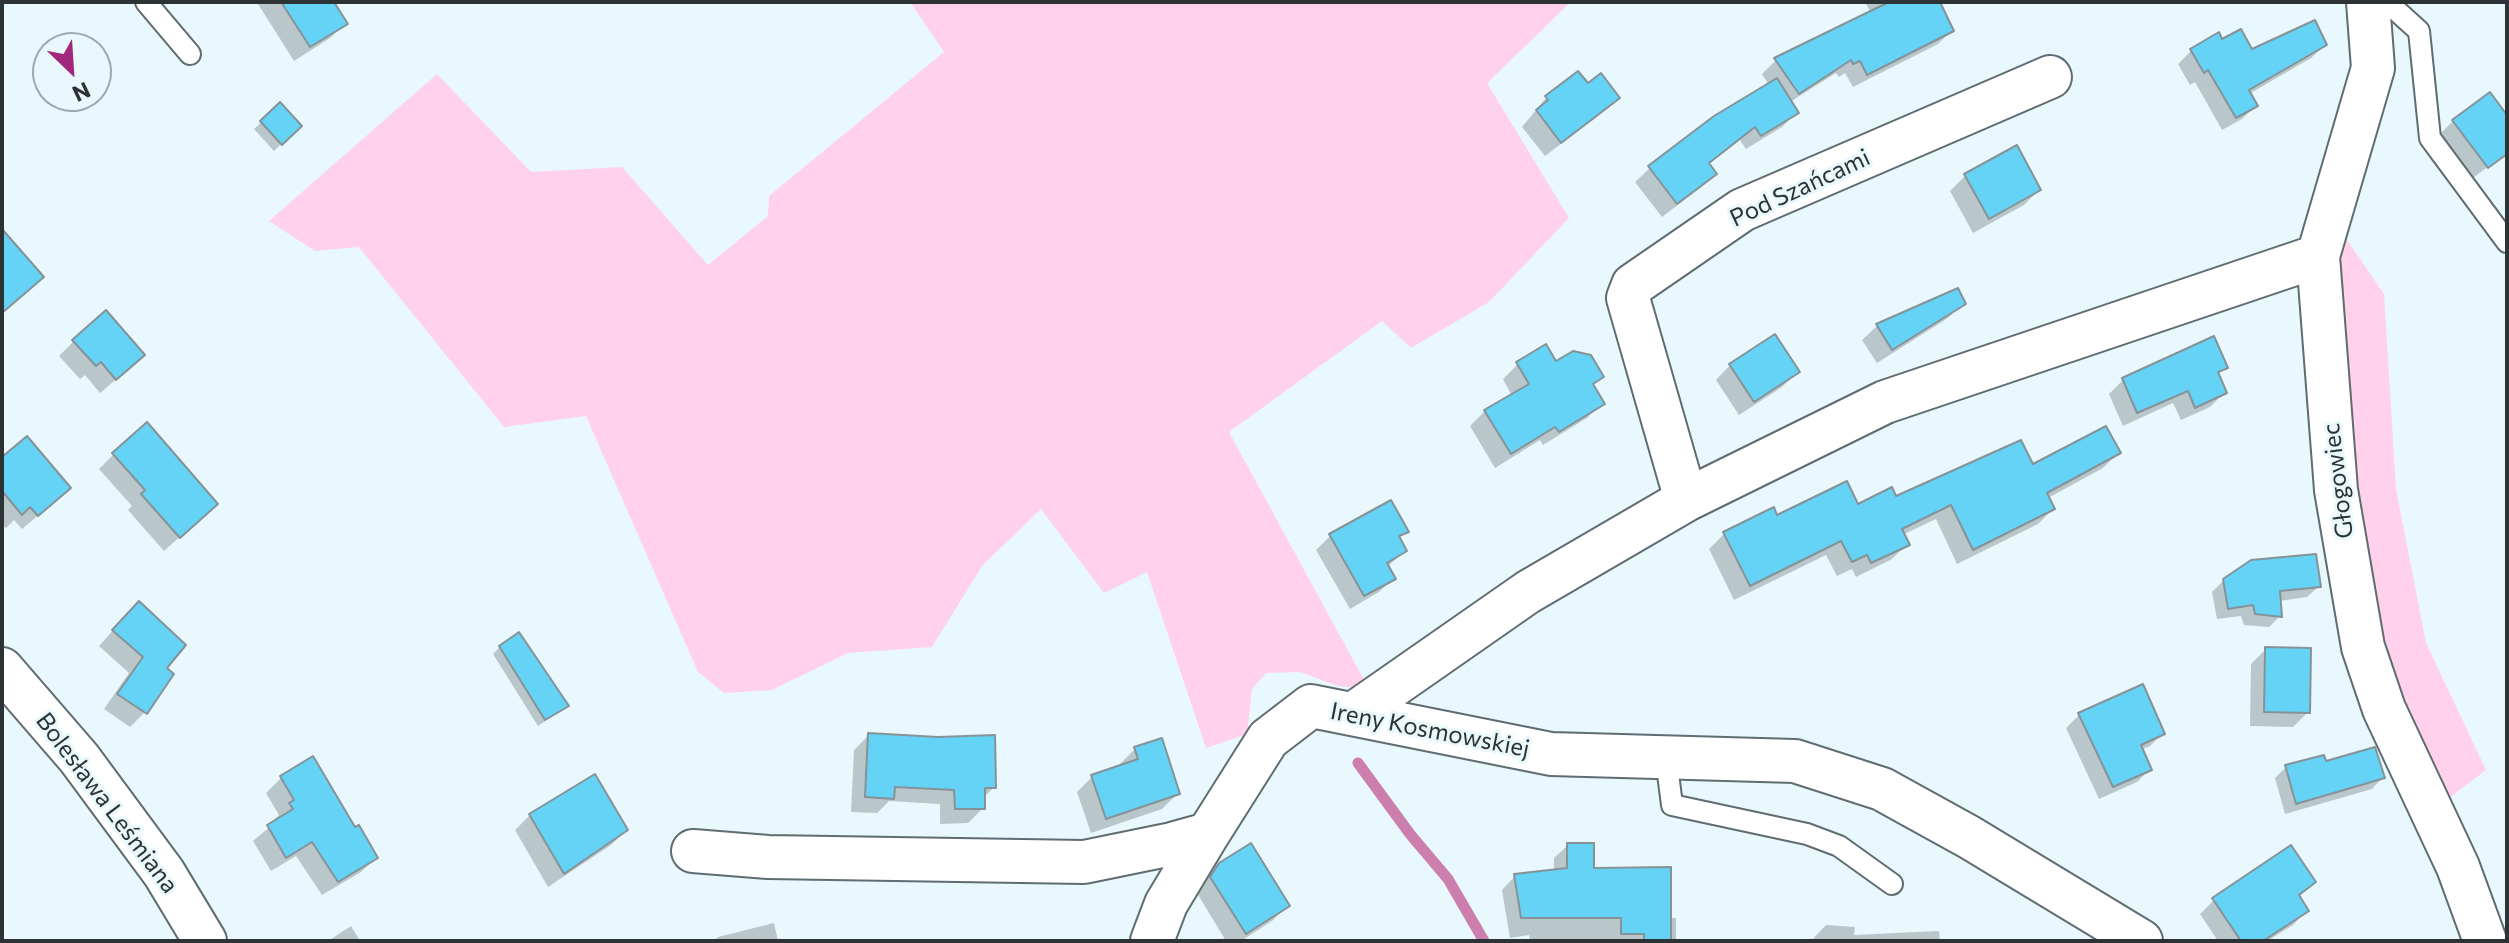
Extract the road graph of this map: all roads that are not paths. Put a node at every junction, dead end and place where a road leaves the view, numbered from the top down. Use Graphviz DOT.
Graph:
graph roads {
  1 [pos="146,2"];
  2 [pos="2368,2"];
  3 [pos="2387,2"];
  4 [pos="190,54"];
  5 [pos="2050,77"];
  6 [pos="2507,242"];
  7 [pos="2318,256"];
  8 [pos="1686,500"];
  9 [pos="2,669"];
  10 [pos="1353,714"];
  11 [pos="1666,758"];
  12 [pos="1208,834"];
  13 [pos="693,851"];
  14 [pos="1892,884"];
  15 [pos="205,941"];
  16 [pos="1152,941"];
  17 [pos="2141,941"];
  18 [pos="2485,941"];
  1 -- 4 [label="lane"];
  2 -- 7 [label="street, Głogowiec"];
  3 -- 6 [label="lane"];
  5 -- 8 [label="street, Pod Szańcami"];
  7 -- 8 [label="street"];
  7 -- 18 [label="street, Głogowiec"];
  8 -- 10 [label="street"];
  9 -- 15 [label="street, Bolesława Leśmiana"];
  10 -- 11 [label="street, Ireny Kosmowskiej"];
  10 -- 12 [label="street, Ireny Kosmowskiej"];
  11 -- 14 [label="lane"];
  11 -- 17 [label="street, Ireny Kosmowskiej"];
  12 -- 13 [label="street"];
  12 -- 16 [label="street, Ireny Kosmowskiej"];
}
